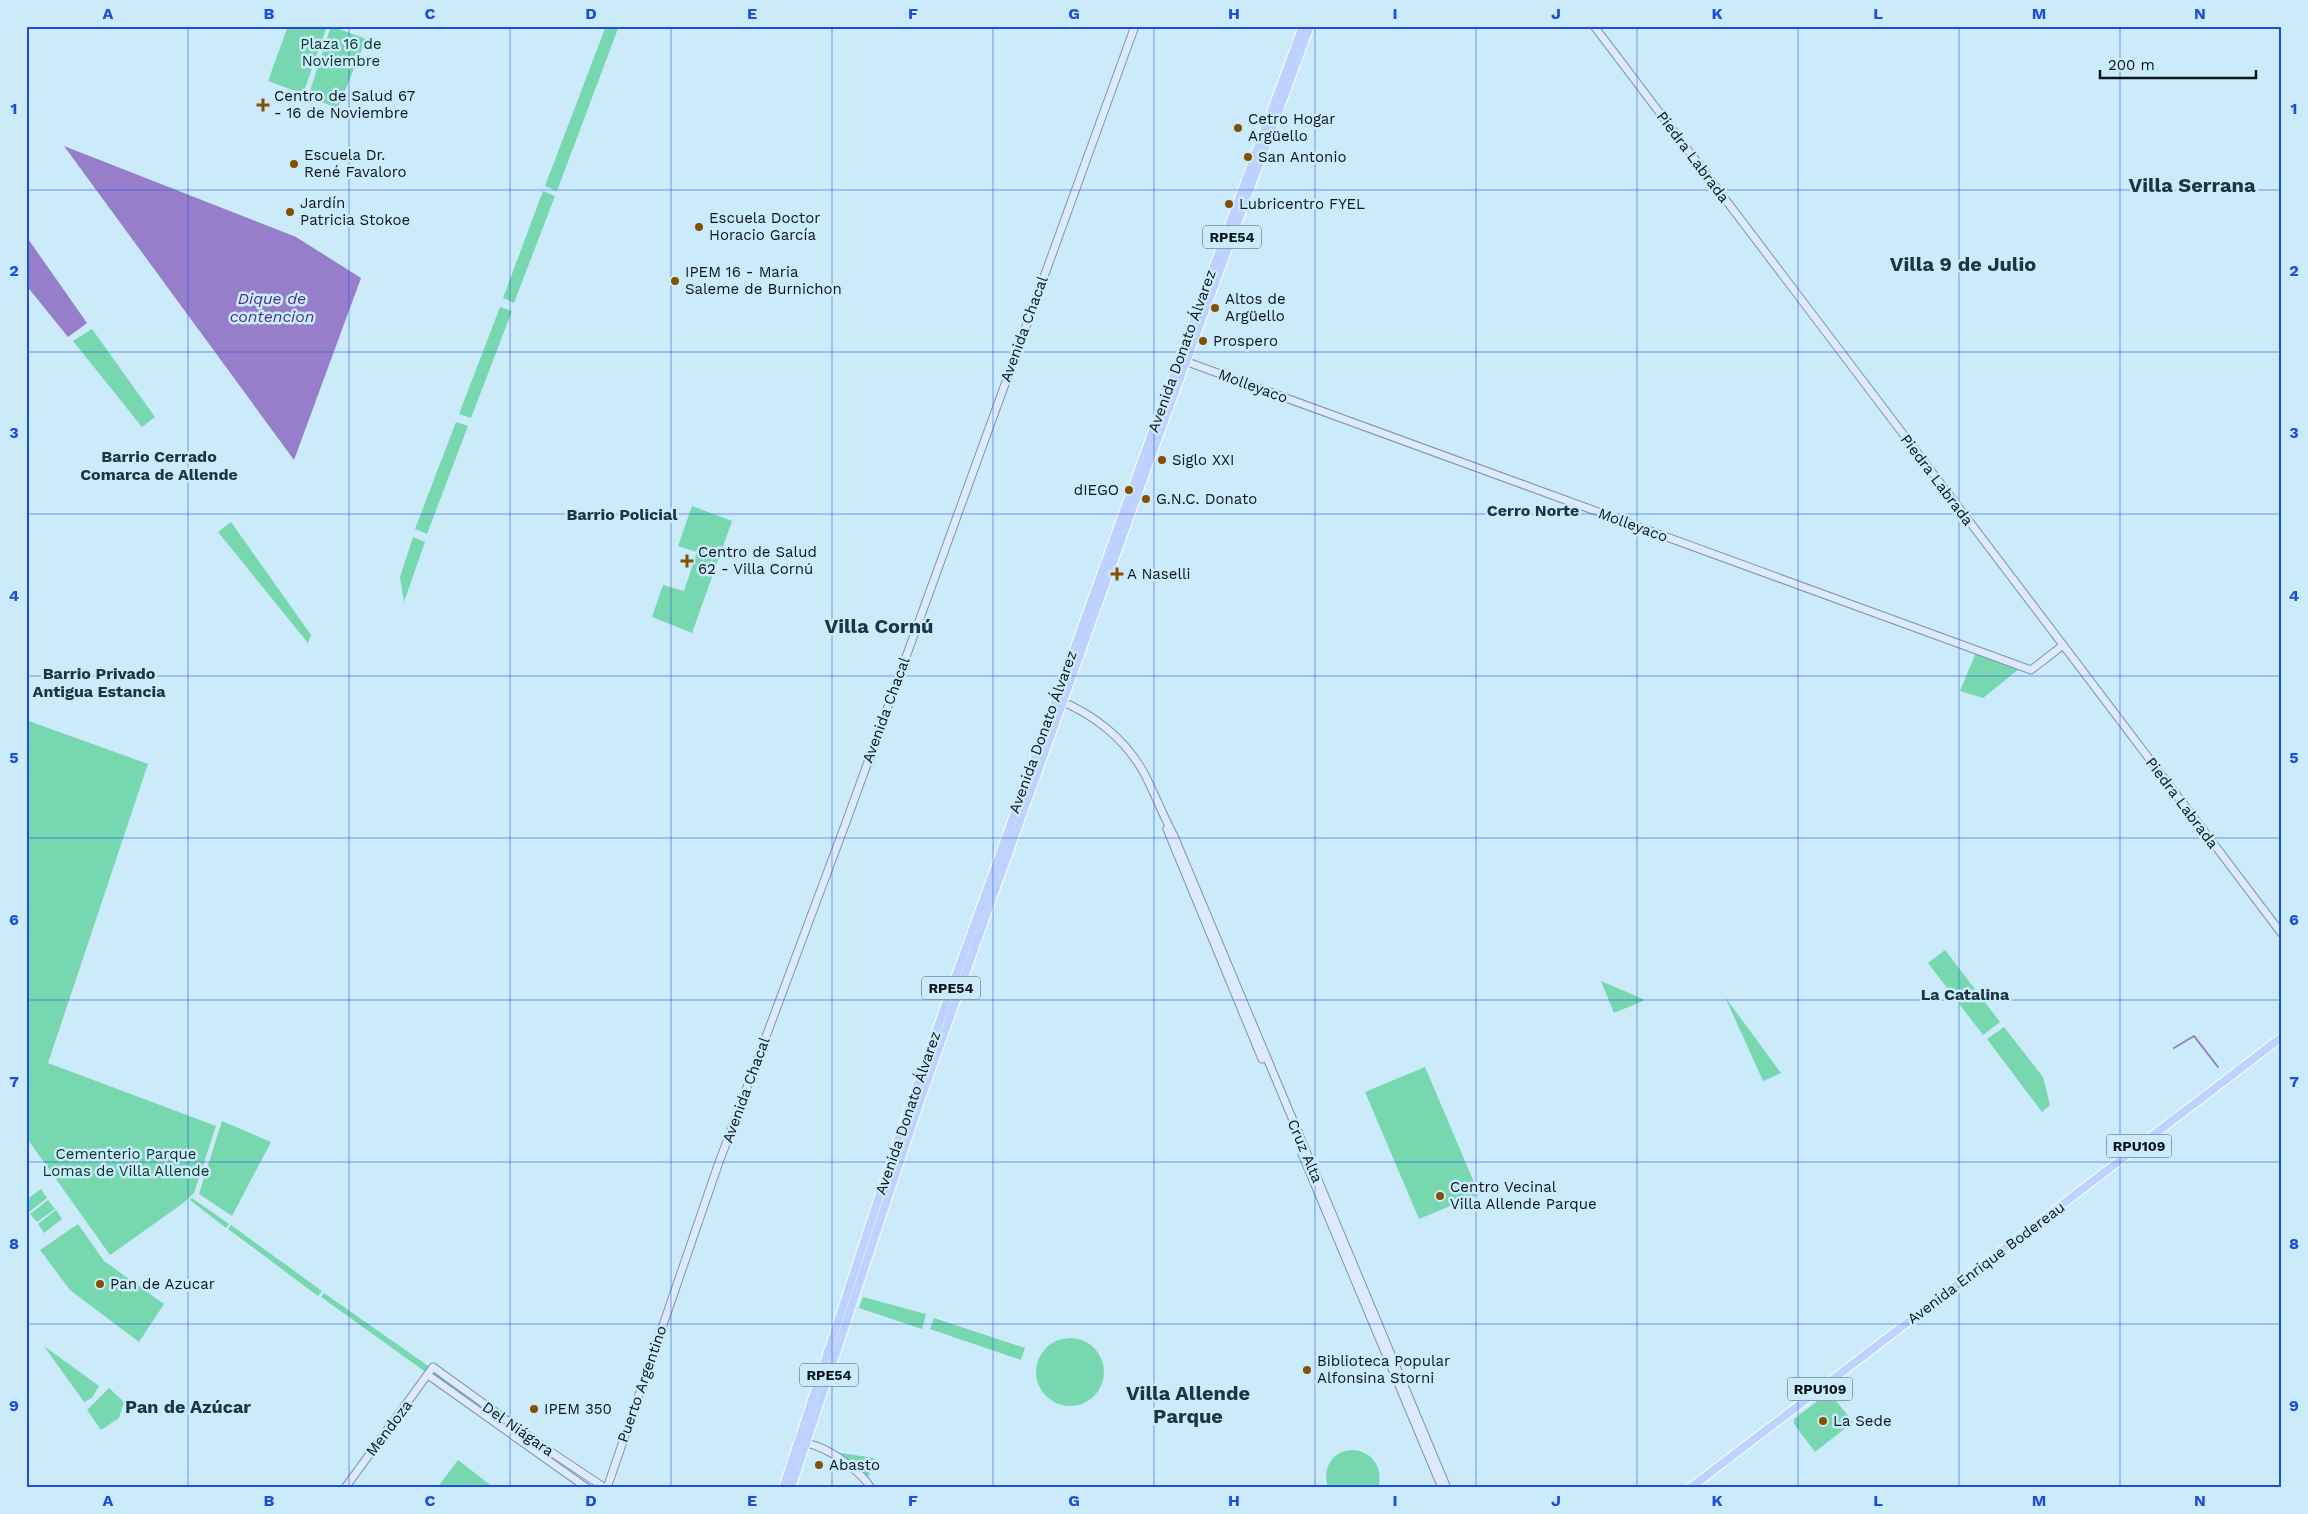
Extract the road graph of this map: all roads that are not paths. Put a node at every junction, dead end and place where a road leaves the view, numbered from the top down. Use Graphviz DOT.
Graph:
graph roads {
  1 [pos="1135,26"];
  2 [pos="1303,26"];
  3 [pos="1310,26"];
  4 [pos="1594,26"];
  5 [pos="1182,360"];
  6 [pos="2062,646"];
  7 [pos="1060,701"];
  8 [pos="1162,814"];
  9 [pos="2282,934"];
  10 [pos="2282,1037"];
  11 [pos="677,1280"];
  12 [pos="433,1367"];
  13 [pos="428,1375"];
  14 [pos="802,1443"];
  15 [pos="345,1488"];
  16 [pos="587,1488"];
  17 [pos="606,1488"];
  18 [pos="783,1488"];
  19 [pos="790,1488"];
  20 [pos="871,1488"];
  21 [pos="1442,1488"];
  22 [pos="1447,1488"];
  23 [pos="1690,1488"];
  1 -- 11 [label="main road, Avenida Chacal"];
  2 -- 5 [label="main road, Avenida Donato Álvarez / RPE54"];
  3 -- 5 [label="main road, Avenida Donato Álvarez / RPE54"];
  4 -- 6 [label="main road, Piedra Labrada"];
  5 -- 6 [label="main road, Molleyaco"];
  5 -- 7 [label="main road, Avenida Donato Álvarez / RPE54"];
  6 -- 9 [label="main road, Piedra Labrada"];
  7 -- 8 [label="main road, Cruz Alta"];
  7 -- 14 [label="main road, Avenida Donato Álvarez / RPE54"];
  8 -- 21 [label="main road, Cruz Alta"];
  8 -- 22 [label="main road, Cruz Alta"];
  10 -- 23 [label="main road, Avenida Enrique Bodereau / RPU109"];
  11 -- 17 [label="main road, Puerto Argentino"];
  12 -- 13 [label="main road, Mendoza"];
  12 -- 17 [label="main road, Del Niágara"];
  13 -- 15 [label="main road, Mendoza"];
  13 -- 16 [label="main road, Del Niágara"];
  14 -- 18 [label="main road, RPE54"];
  14 -- 19 [label="main road, RPE54"];
  14 -- 20 [label="main road"];
}
